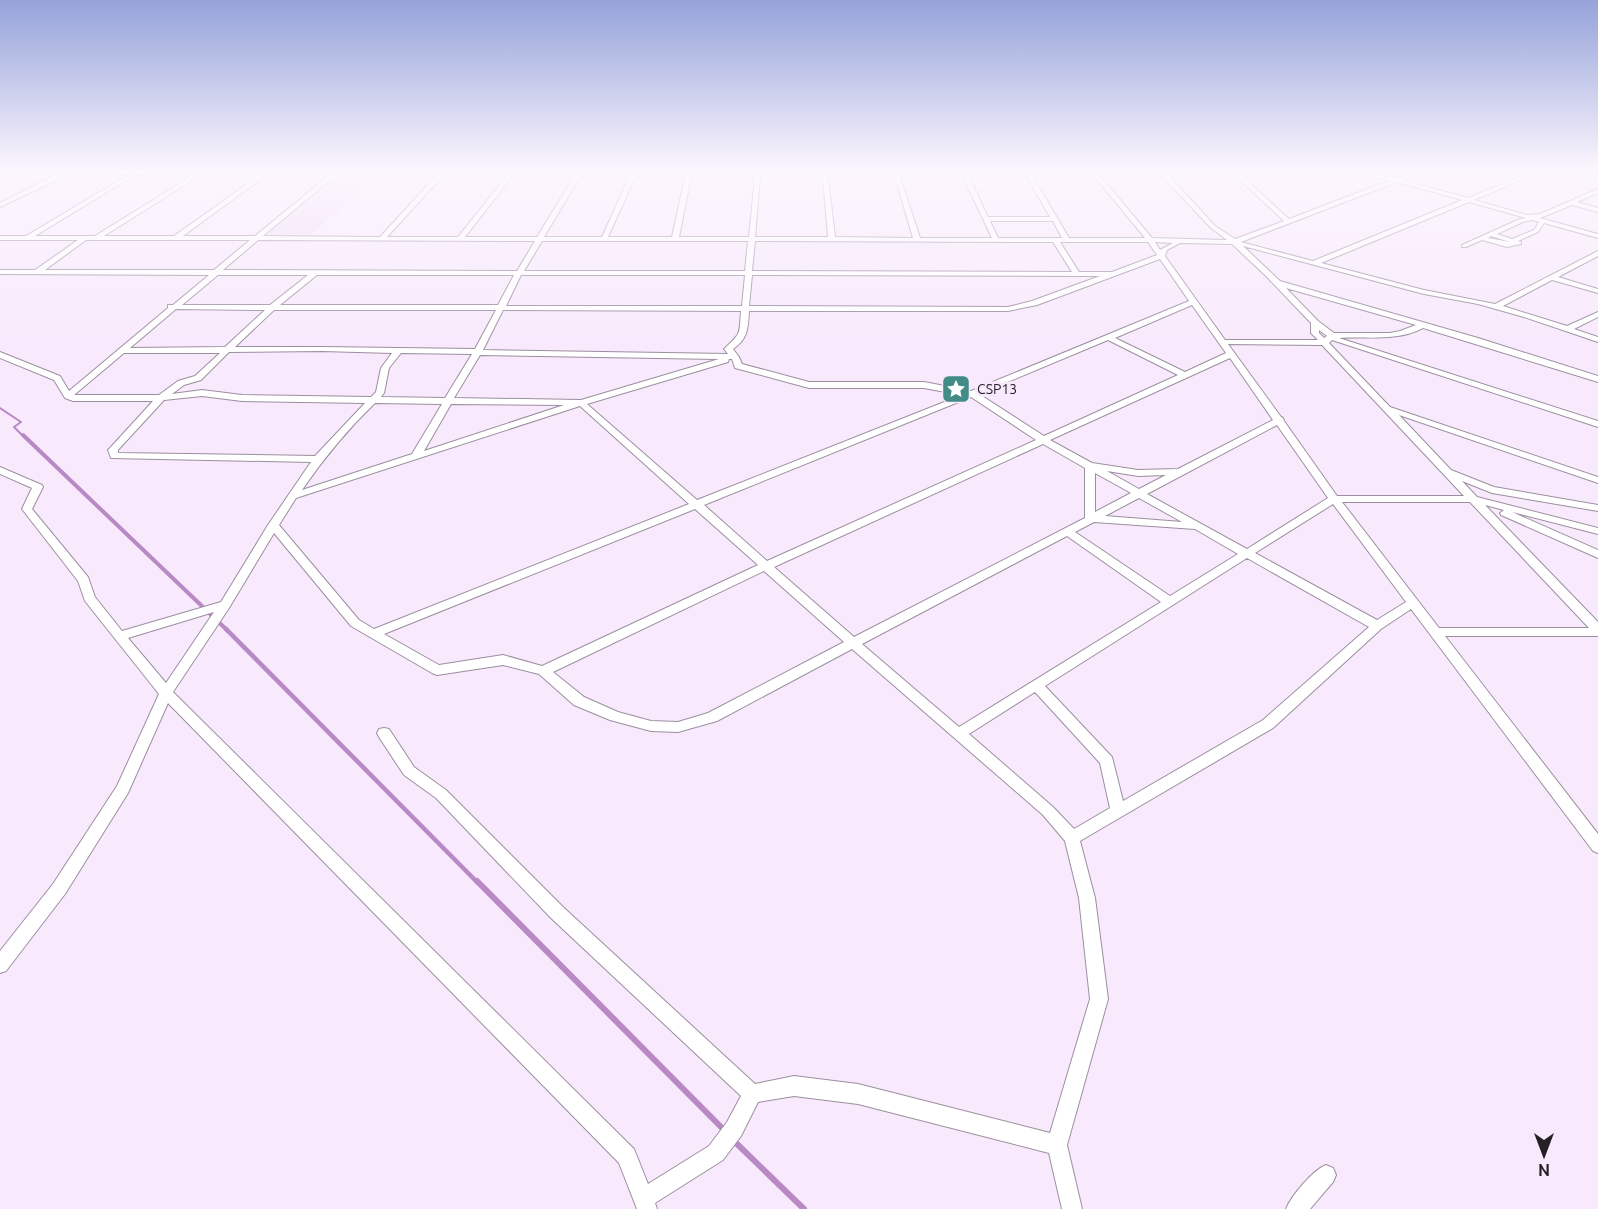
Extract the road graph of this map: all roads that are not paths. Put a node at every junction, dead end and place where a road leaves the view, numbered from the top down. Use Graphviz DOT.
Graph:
graph roads {
  1 [pos="42,228"];
  2 [pos="112,228"];
  3 [pos="189,228"];
  4 [pos="266,228"];
  5 [pos="391,228"];
  6 [pos="468,228"];
  7 [pos="545,228"];
  8 [pos="609,228"];
  9 [pos="677,228"];
  10 [pos="753,228"];
  11 [pos="831,228"];
  12 [pos="913,228"];
  13 [pos="990,228"];
  14 [pos="1060,228"];
  15 [pos="1140,228"];
  16 [pos="1216,228"];
  17 [pos="1269,228"];
  18 [pos="1399,228"];
  19 [pos="1503,228"];
  20 [pos="1537,228"];
  21 [pos="1566,228"];
  22 [pos="1491,234"];
  23 [pos="1598,237"];
  24 [pos="0,238"];
  25 [pos="26,238"];
  26 [pos="86,238"];
  27 [pos="97,238"];
  28 [pos="176,238"];
  29 [pos="254,238"];
  30 [pos="1482,238"];
  31 [pos="381,239"];
  32 [pos="460,239"];
  33 [pos="539,239"];
  34 [pos="604,239"];
  35 [pos="675,239"];
  36 [pos="752,239"];
  37 [pos="832,240"];
  38 [pos="916,240"];
  39 [pos="996,240"];
  40 [pos="1055,240"];
  41 [pos="1067,240"];
  42 [pos="1150,240"];
  43 [pos="1514,240"];
  44 [pos="1194,241"];
  45 [pos="1234,242"];
  46 [pos="1464,246"];
  47 [pos="1598,253"];
  48 [pos="1162,256"];
  49 [pos="1314,263"];
  50 [pos="0,272"];
  51 [pos="37,272"];
  52 [pos="216,272"];
  53 [pos="750,272"];
  54 [pos="315,273"];
  55 [pos="519,273"];
  56 [pos="1077,274"];
  57 [pos="1112,274"];
  58 [pos="1550,277"];
  59 [pos="1277,283"];
  60 [pos="1598,291"];
  61 [pos="1193,302"];
  62 [pos="1497,306"];
  63 [pos="171,308"];
  64 [pos="745,308"];
  65 [pos="270,309"];
  66 [pos="500,309"];
  67 [pos="1598,314"];
  68 [pos="1422,325"];
  69 [pos="1568,329"];
  70 [pos="1107,337"];
  71 [pos="1328,339"];
  72 [pos="1598,340"];
  73 [pos="1224,342"];
  74 [pos="228,350"];
  75 [pos="399,350"];
  76 [pos="122,351"];
  77 [pos="478,351"];
  78 [pos="1232,354"];
  79 [pos="0,355"];
  80 [pos="735,357"];
  81 [pos="1185,375"];
  82 [pos="1598,379"];
  83 [pos="972,394"];
  84 [pos="68,396"];
  85 [pos="161,398"];
  86 [pos="374,400"];
  87 [pos="448,401"];
  88 [pos="581,403"];
  89 [pos="1387,408"];
  90 [pos="1280,420"];
  91 [pos="1598,424"];
  92 [pos="1043,440"];
  93 [pos="415,457"];
  94 [pos="318,459"];
  95 [pos="1090,466"];
  96 [pos="0,470"];
  97 [pos="1181,472"];
  98 [pos="1448,472"];
  99 [pos="1598,480"];
  100 [pos="1140,493"];
  101 [pos="293,496"];
  102 [pos="1335,499"];
  103 [pos="1473,499"];
  104 [pos="696,504"];
  105 [pos="1598,508"];
  106 [pos="1090,518"];
  107 [pos="273,525"];
  108 [pos="1200,526"];
  109 [pos="1067,531"];
  110 [pos="1598,531"];
  111 [pos="1248,553"];
  112 [pos="1598,554"];
  113 [pos="766,566"];
  114 [pos="1168,602"];
  115 [pos="1412,603"];
  116 [pos="225,604"];
  117 [pos="1377,626"];
  118 [pos="1598,631"];
  119 [pos="1434,632"];
  120 [pos="373,634"];
  121 [pos="119,636"];
  122 [pos="854,644"];
  123 [pos="543,671"];
  124 [pos="1036,685"];
  125 [pos="166,693"];
  126 [pos="384,733"];
  127 [pos="960,733"];
  128 [pos="1118,812"];
  129 [pos="1071,838"];
  130 [pos="1598,846"];
  131 [pos="0,965"];
  132 [pos="752,1094"];
  133 [pos="1057,1145"];
  134 [pos="1326,1175"];
  135 [pos="645,1204"];
  136 [pos="1072,1209"];
  137 [pos="1296,1209"];
  1 -- 25 [label="street"];
  2 -- 27 [label="street"];
  3 -- 28 [label="street"];
  4 -- 29 [label="street"];
  5 -- 31 [label="street"];
  6 -- 32 [label="street"];
  7 -- 33 [label="street"];
  8 -- 34 [label="street"];
  9 -- 35 [label="street"];
  10 -- 36 [label="street"];
  11 -- 37 [label="street"];
  12 -- 38 [label="street"];
  13 -- 39 [label="street"];
  14 -- 41 [label="street"];
  15 -- 42 [label="street"];
  16 -- 45 [label="street"];
  17 -- 45 [label="street"];
  18 -- 49 [label="street"];
  19 -- 22 [label="street"];
  20 -- 43 [label="street"];
  21 -- 23 [label="street"];
  22 -- 30 [label="street"];
  22 -- 43 [label="street"];
  24 -- 25 [label="street"];
  25 -- 26 [label="street"];
  26 -- 27 [label="street"];
  26 -- 51 [label="street"];
  27 -- 28 [label="street"];
  28 -- 29 [label="street"];
  29 -- 31 [label="street"];
  29 -- 52 [label="street"];
  30 -- 43 [label="street"];
  30 -- 46 [label="street"];
  31 -- 32 [label="street"];
  32 -- 33 [label="street"];
  33 -- 34 [label="street"];
  33 -- 55 [label="street"];
  34 -- 35 [label="street"];
  35 -- 36 [label="street"];
  36 -- 37 [label="street"];
  36 -- 53 [label="street"];
  37 -- 38 [label="street"];
  38 -- 39 [label="street"];
  39 -- 40 [label="street"];
  40 -- 41 [label="street"];
  40 -- 56 [label="street"];
  41 -- 42 [label="street"];
  42 -- 44 [label="street"];
  42 -- 48 [label="street"];
  44 -- 45 [label="street"];
  44 -- 48 [label="street"];
  45 -- 49 [label="street"];
  45 -- 59 [label="street"];
  47 -- 58 [label="street"];
  48 -- 57 [label="street"];
  48 -- 61 [label="street"];
  49 -- 62 [label="street"];
  50 -- 51 [label="street"];
  51 -- 52 [label="street"];
  52 -- 54 [label="street"];
  52 -- 63 [label="street"];
  53 -- 55 [label="street"];
  53 -- 56 [label="street"];
  53 -- 64 [label="street"];
  54 -- 55 [label="street"];
  54 -- 65 [label="street"];
  55 -- 66 [label="street"];
  56 -- 57 [label="street"];
  57 -- 64 [label="street"];
  58 -- 60 [label="street"];
  58 -- 62 [label="street"];
  59 -- 68 [label="street"];
  59 -- 71 [label="street"];
  61 -- 70 [label="street"];
  61 -- 73 [label="street"];
  62 -- 69 [label="street"];
  63 -- 65 [label="street"];
  63 -- 76 [label="street"];
  64 -- 66 [label="street"];
  64 -- 80 [label="street"];
  65 -- 66 [label="street"];
  65 -- 74 [label="street"];
  66 -- 77 [label="street"];
  67 -- 69 [label="street"];
  68 -- 71 [label="street"];
  68 -- 82 [label="street"];
  69 -- 72 [label="street"];
  70 -- 81 [label="street"];
  70 -- 83 [label="street"];
  71 -- 73 [label="street"];
  71 -- 89 [label="street"];
  71 -- 91 [label="street"];
  73 -- 78 [label="street"];
  74 -- 75 [label="street"];
  74 -- 76 [label="street"];
  74 -- 85 [label="street"];
  75 -- 77 [label="street"];
  75 -- 86 [label="street"];
  76 -- 84 [label="street"];
  77 -- 80 [label="street"];
  77 -- 87 [label="street"];
  78 -- 81 [label="street"];
  78 -- 90 [label="street"];
  79 -- 84 [label="street"];
  80 -- 83 [label="street"];
  80 -- 88 [label="street"];
  81 -- 92 [label="street"];
  83 -- 92 [label="street"];
  83 -- 104 [label="street"];
  84 -- 85 [label="street"];
  85 -- 86 [label="street"];
  85 -- 94 [label="street"];
  86 -- 87 [label="street"];
  86 -- 94 [label="street"];
  87 -- 88 [label="street"];
  87 -- 93 [label="street"];
  88 -- 93 [label="street"];
  88 -- 104 [label="street"];
  89 -- 98 [label="street"];
  89 -- 99 [label="street"];
  90 -- 97 [label="street"];
  90 -- 102 [label="street"];
  92 -- 95 [label="street"];
  92 -- 113 [label="street"];
  93 -- 101 [label="street"];
  94 -- 101 [label="street"];
  95 -- 97 [label="street"];
  95 -- 100 [label="street"];
  95 -- 106 [label="street"];
  96 -- 121 [label="street"];
  97 -- 100 [label="street"];
  98 -- 103 [label="street"];
  98 -- 105 [label="street"];
  100 -- 106 [label="street"];
  100 -- 108 [label="street"];
  101 -- 107 [label="street"];
  102 -- 103 [label="street"];
  102 -- 111 [label="street"];
  102 -- 115 [label="street"];
  103 -- 110 [label="street"];
  103 -- 112 [label="street"];
  103 -- 118 [label="street"];
  104 -- 113 [label="street"];
  104 -- 120 [label="street"];
  106 -- 108 [label="street"];
  106 -- 109 [label="street"];
  107 -- 116 [label="street"];
  107 -- 120 [label="street"];
  108 -- 111 [label="street"];
  109 -- 114 [label="street"];
  109 -- 122 [label="street"];
  111 -- 114 [label="street"];
  111 -- 117 [label="street"];
  113 -- 122 [label="street"];
  113 -- 123 [label="street"];
  114 -- 124 [label="street"];
  115 -- 117 [label="street"];
  115 -- 119 [label="street"];
  116 -- 121 [label="street"];
  116 -- 125 [label="street"];
  117 -- 128 [label="street"];
  118 -- 119 [label="street"];
  119 -- 130 [label="street"];
  120 -- 123 [label="street"];
  121 -- 125 [label="street"];
  122 -- 123 [label="street"];
  122 -- 127 [label="street"];
  124 -- 127 [label="street"];
  124 -- 128 [label="street"];
  125 -- 131 [label="street"];
  125 -- 135 [label="street"];
  126 -- 132 [label="street"];
  127 -- 129 [label="street"];
  128 -- 129 [label="street"];
  129 -- 133 [label="street"];
  132 -- 133 [label="street"];
  132 -- 135 [label="street"];
  133 -- 136 [label="street"];
  134 -- 137 [label="street"];
}
